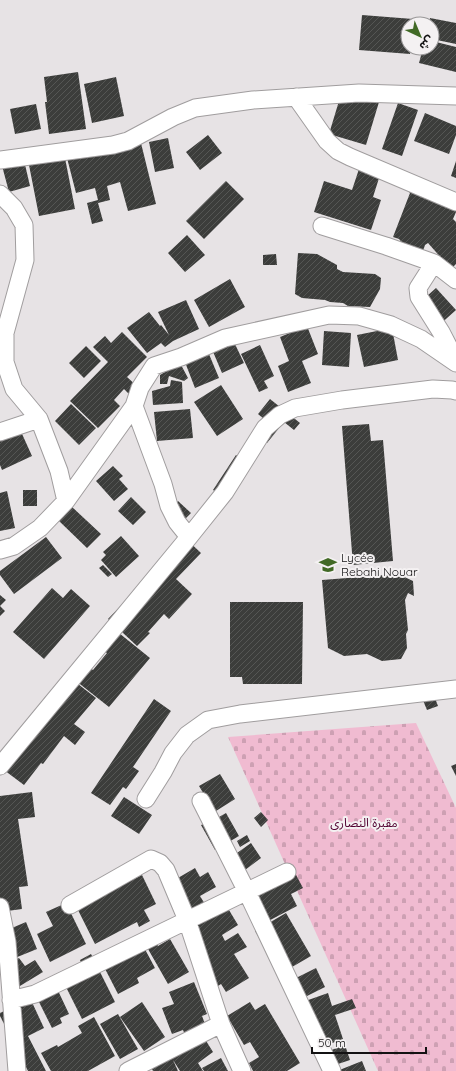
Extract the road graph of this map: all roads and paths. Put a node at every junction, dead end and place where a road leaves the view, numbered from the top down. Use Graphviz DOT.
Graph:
graph roads {
  1 [pos="456,96"];
  2 [pos="296,97"];
  3 [pos="0,160"];
  4 [pos="0,194"];
  5 [pos="456,202"];
  6 [pos="322,226"];
  7 [pos="434,263"];
  8 [pos="456,280"];
  9 [pos="456,362"];
  10 [pos="456,391"];
  11 [pos="134,406"];
  12 [pos="38,419"];
  13 [pos="0,432"];
  14 [pos="66,501"];
  15 [pos="189,537"];
  16 [pos="0,550"];
  17 [pos="456,689"];
  18 [pos="0,766"];
  19 [pos="146,798"];
  20 [pos="201,801"];
  21 [pos="287,872"];
  22 [pos="247,892"];
  23 [pos="70,905"];
  24 [pos="0,907"];
  25 [pos="187,920"];
  26 [pos="3,942"];
  27 [pos="11,1000"];
  28 [pos="221,1024"];
  29 [pos="17,1071"];
  30 [pos="128,1071"];
  31 [pos="242,1071"];
  32 [pos="332,1071"];
  1 -- 2 [label="street"];
  2 -- 3 [label="street"];
  2 -- 5 [label="street"];
  4 -- 12 [label="street"];
  6 -- 7 [label="street"];
  7 -- 8 [label="street"];
  7 -- 9 [label="street"];
  9 -- 11 [label="street"];
  10 -- 15 [label="street"];
  11 -- 14 [label="street"];
  11 -- 15 [label="street"];
  12 -- 13 [label="street"];
  12 -- 14 [label="street"];
  14 -- 16 [label="street"];
  15 -- 18 [label="street"];
  17 -- 19 [label="street"];
  20 -- 22 [label="street"];
  21 -- 22 [label="street"];
  22 -- 25 [label="street"];
  22 -- 32 [label="street"];
  23 -- 25 [label="street"];
  24 -- 26 [label="street"];
  25 -- 27 [label="street"];
  25 -- 28 [label="street"];
  26 -- 27 [label="street"];
  27 -- 29 [label="street"];
  28 -- 30 [label="street"];
  28 -- 31 [label="street"];
}
